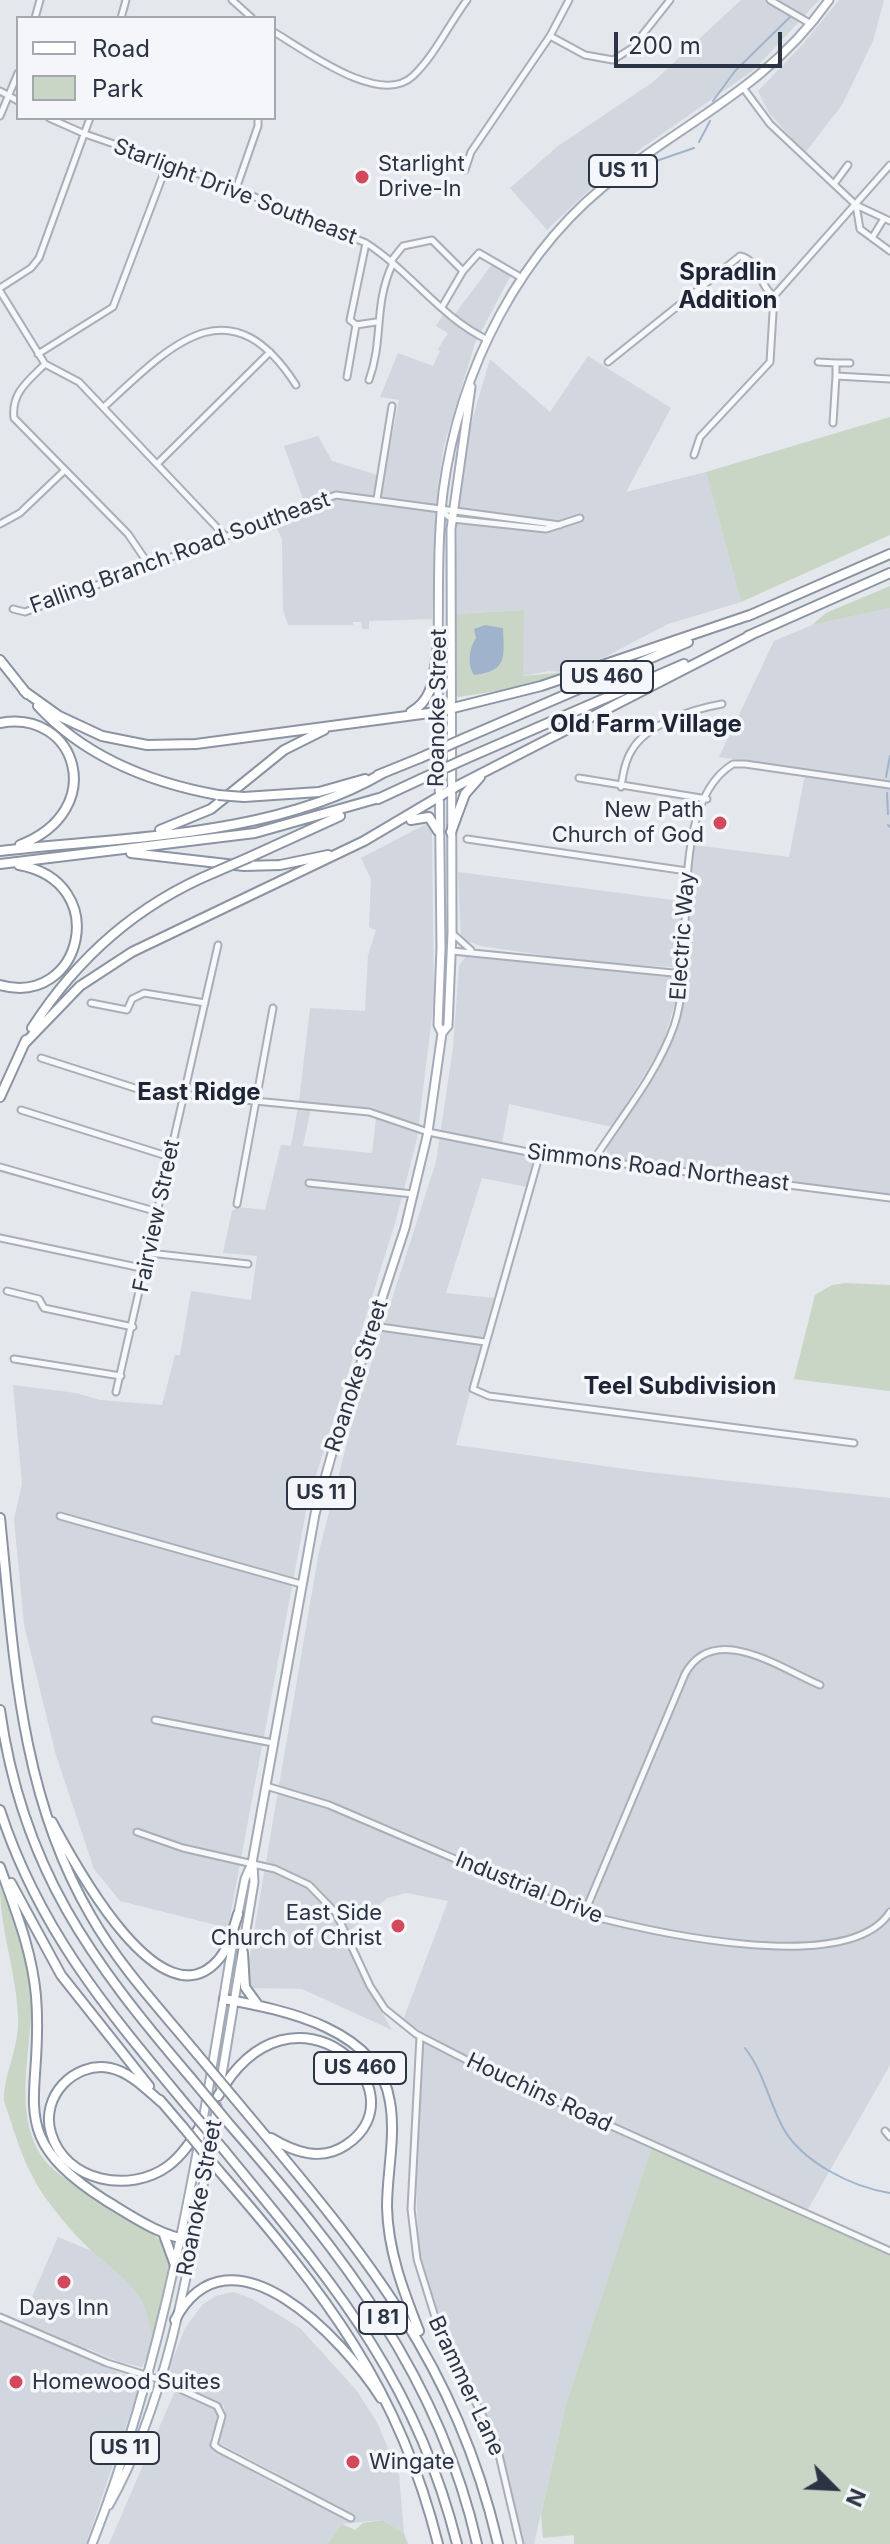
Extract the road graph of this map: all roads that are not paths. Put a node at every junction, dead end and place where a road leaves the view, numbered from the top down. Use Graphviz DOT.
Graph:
graph roads {
  1 [pos="232,0"];
  2 [pos="453,0"];
  3 [pos="569,0"];
  4 [pos="670,0"];
  5 [pos="770,0"];
  6 [pos="829,0"];
  7 [pos="465,3"];
  8 [pos="250,16"];
  9 [pos="811,24"];
  10 [pos="276,33"];
  11 [pos="550,36"];
  12 [pos="16,80"];
  13 [pos="744,89"];
  14 [pos="0,91"];
  15 [pos="11,97"];
  16 [pos="16,100"];
  17 [pos="0,116"];
  18 [pos="54,120"];
  19 [pos="89,120"];
  20 [pos="257,120"];
  21 [pos="85,134"];
  22 [pos="168,162"];
  23 [pos="848,165"];
  24 [pos="890,165"];
  25 [pos="465,170"];
  26 [pos="834,184"];
  27 [pos="236,189"];
  28 [pos="856,205"];
  29 [pos="867,212"];
  30 [pos="886,220"];
  31 [pos="857,222"];
  32 [pos="872,238"];
  33 [pos="366,243"];
  34 [pos="890,251"];
  35 [pos="392,262"];
  36 [pos="463,271"];
  37 [pos="522,278"];
  38 [pos="0,289"];
  39 [pos="774,296"];
  40 [pos="442,307"];
  41 [pos="376,322"];
  42 [pos="356,325"];
  43 [pos="488,340"];
  44 [pos="270,352"];
  45 [pos="38,354"];
  46 [pos="608,362"];
  47 [pos="818,362"];
  48 [pos="836,363"];
  49 [pos="850,363"];
  50 [pos="45,364"];
  51 [pos="836,376"];
  52 [pos="347,377"];
  53 [pos="890,379"];
  54 [pos="369,380"];
  55 [pos="296,385"];
  56 [pos="471,387"];
  57 [pos="392,406"];
  58 [pos="104,407"];
  59 [pos="833,423"];
  60 [pos="694,455"];
  61 [pos="159,462"];
  62 [pos="65,470"];
  63 [pos="377,499"];
  64 [pos="452,510"];
  65 [pos="442,512"];
  66 [pos="580,518"];
  67 [pos="452,519"];
  68 [pos="0,524"];
  69 [pos="560,525"];
  70 [pos="225,536"];
  71 [pos="890,554"];
  72 [pos="149,565"];
  73 [pos="890,573"];
  74 [pos="13,609"];
  75 [pos="750,615"];
  76 [pos="753,634"];
  77 [pos="438,647"];
  78 [pos="0,660"];
  79 [pos="24,691"];
  80 [pos="722,704"];
  81 [pos="449,707"];
  82 [pos="437,712"];
  83 [pos="407,715"];
  84 [pos="0,723"];
  85 [pos="339,724"];
  86 [pos="485,771"];
  87 [pos="383,773"];
  88 [pos="579,778"];
  89 [pos="890,785"];
  90 [pos="621,787"];
  91 [pos="450,790"];
  92 [pos="379,798"];
  93 [pos="437,799"];
  94 [pos="707,799"];
  95 [pos="398,823"];
  96 [pos="438,831"];
  97 [pos="451,832"];
  98 [pos="143,835"];
  99 [pos="467,839"];
  100 [pos="4,851"];
  101 [pos="340,852"];
  102 [pos="97,854"];
  103 [pos="3,864"];
  104 [pos="687,871"];
  105 [pos="440,893"];
  106 [pos="452,933"];
  107 [pos="218,945"];
  108 [pos="441,948"];
  109 [pos="452,951"];
  110 [pos="472,951"];
  111 [pos="683,974"];
  112 [pos="0,985"];
  113 [pos="450,997"];
  114 [pos="91,1003"];
  115 [pos="205,1003"];
  116 [pos="273,1008"];
  117 [pos="442,1033"];
  118 [pos="24,1044"];
  119 [pos="41,1058"];
  120 [pos="184,1096"];
  121 [pos="0,1097"];
  122 [pos="256,1102"];
  123 [pos="21,1110"];
  124 [pos="428,1132"];
  125 [pos="540,1153"];
  126 [pos="170,1157"];
  127 [pos="595,1158"];
  128 [pos="0,1167"];
  129 [pos="309,1183"];
  130 [pos="414,1194"];
  131 [pos="890,1198"];
  132 [pos="237,1204"];
  133 [pos="158,1212"];
  134 [pos="0,1238"];
  135 [pos="149,1253"];
  136 [pos="248,1264"];
  137 [pos="146,1269"];
  138 [pos="7,1291"];
  139 [pos="373,1326"];
  140 [pos="133,1327"];
  141 [pos="485,1342"];
  142 [pos="14,1359"];
  143 [pos="121,1376"];
  144 [pos="116,1392"];
  145 [pos="854,1443"];
  146 [pos="60,1516"];
  147 [pos="0,1518"];
  148 [pos="301,1584"];
  149 [pos="820,1685"];
  150 [pos="0,1710"];
  151 [pos="155,1720"];
  152 [pos="273,1743"];
  153 [pos="265,1786"];
  154 [pos="39,1799"];
  155 [pos="0,1810"];
  156 [pos="137,1832"];
  157 [pos="0,1856"];
  158 [pos="252,1863"];
  159 [pos="0,1867"];
  160 [pos="890,1912"];
  161 [pos="238,1914"];
  162 [pos="584,1914"];
  163 [pos="243,1953"];
  164 [pos="224,1999"];
  165 [pos="234,2001"];
  166 [pos="262,2008"];
  167 [pos="420,2036"];
  168 [pos="218,2096"];
  169 [pos="161,2102"];
  170 [pos="202,2123"];
  171 [pos="264,2134"];
  172 [pos="163,2235"];
  173 [pos="182,2240"];
  174 [pos="193,2241"];
  175 [pos="890,2251"];
  176 [pos="176,2268"];
  177 [pos="0,2317"];
  178 [pos="175,2320"];
  179 [pos="429,2358"];
  180 [pos="149,2375"];
  181 [pos="158,2379"];
  182 [pos="399,2424"];
  183 [pos="351,2518"];
  184 [pos="101,2521"];
  185 [pos="92,2544"];
  186 [pos="438,2544"];
  187 [pos="457,2544"];
  188 [pos="477,2544"];
  189 [pos="498,2544"];
  190 [pos="520,2544"];
  1 -- 8 [label="street"];
  2 -- 7 [label="street"];
  3 -- 11 [label="street"];
  4 -- 11 [label="street"];
  5 -- 9 [label="street"];
  6 -- 9 [label="main road, Roanoke Street / US 11"];
  7 -- 10 [label="street"];
  9 -- 13 [label="main road, Roanoke Street / US 11"];
  11 -- 25 [label="street"];
  12 -- 15 [label="street"];
  13 -- 26 [label="street"];
  13 -- 37 [label="main road, Roanoke Street / US 11"];
  14 -- 15 [label="street"];
  15 -- 16 [label="street"];
  15 -- 17 [label="street"];
  18 -- 21 [label="street, Starlight Drive Southeast"];
  19 -- 21 [label="street"];
  20 -- 27 [label="street"];
  21 -- 22 [label="street, Starlight Drive Southeast"];
  21 -- 38 [label="street"];
  22 -- 27 [label="street, Starlight Drive Southeast"];
  22 -- 45 [label="street"];
  23 -- 26 [label="street"];
  24 -- 28 [label="street"];
  26 -- 28 [label="street"];
  27 -- 33 [label="street, Starlight Drive Southeast"];
  28 -- 29 [label="street"];
  28 -- 31 [label="street"];
  28 -- 39 [label="street"];
  29 -- 30 [label="street"];
  29 -- 31 [label="street"];
  30 -- 32 [label="street"];
  31 -- 32 [label="street"];
  32 -- 34 [label="street"];
  33 -- 35 [label="street, Starlight Drive Southeast"];
  33 -- 42 [label="street"];
  35 -- 36 [label="street"];
  35 -- 40 [label="street, Starlight Drive Southeast"];
  35 -- 41 [label="street"];
  36 -- 37 [label="street"];
  36 -- 40 [label="street"];
  37 -- 43 [label="main road, Roanoke Street / US 11"];
  38 -- 45 [label="street"];
  39 -- 46 [label="street"];
  39 -- 60 [label="street"];
  40 -- 43 [label="street, Starlight Drive Southeast"];
  41 -- 42 [label="street"];
  41 -- 54 [label="street"];
  42 -- 52 [label="street"];
  43 -- 56 [label="main road, Roanoke Street / US 11"];
  44 -- 55 [label="street"];
  44 -- 58 [label="street"];
  44 -- 61 [label="street"];
  45 -- 50 [label="street"];
  47 -- 48 [label="street"];
  48 -- 49 [label="street"];
  48 -- 51 [label="street"];
  50 -- 58 [label="street"];
  50 -- 62 [label="street"];
  51 -- 53 [label="street"];
  51 -- 59 [label="street"];
  56 -- 64 [label="main road, Roanoke Street / US 11"];
  56 -- 65 [label="main road, Roanoke Street / US 11"];
  57 -- 63 [label="street"];
  58 -- 61 [label="street"];
  61 -- 70 [label="street"];
  62 -- 68 [label="street"];
  62 -- 72 [label="street"];
  63 -- 65 [label="street, Falling Branch Road Southeast"];
  63 -- 70 [label="street, Falling Branch Road Southeast"];
  64 -- 65 [label="street"];
  64 -- 67 [label="main road, Roanoke Street / US 11"];
  64 -- 69 [label="street"];
  65 -- 67 [label="street"];
  65 -- 77 [label="main road, Roanoke Street / US 11"];
  66 -- 69 [label="street"];
  67 -- 69 [label="street"];
  67 -- 81 [label="main road, Roanoke Street / US 11"];
  70 -- 72 [label="street, Falling Branch Road Southeast"];
  71 -- 75 [label="highway, US 460"];
  72 -- 74 [label="street, Falling Branch Road Southeast"];
  73 -- 76 [label="highway, US 460"];
  75 -- 81 [label="highway"];
  75 -- 87 [label="highway, US 460, bridge"];
  76 -- 86 [label="highway"];
  76 -- 92 [label="highway, US 460, bridge"];
  77 -- 82 [label="main road, Roanoke Street / US 11"];
  77 -- 83 [label="highway"];
  78 -- 79 [label="highway"];
  79 -- 85 [label="highway"];
  79 -- 87 [label="highway, bridge"];
  80 -- 90 [label="street"];
  81 -- 82 [label="highway"];
  81 -- 91 [label="main road, Roanoke Street / US 11"];
  82 -- 83 [label="highway"];
  82 -- 93 [label="main road, Roanoke Street / US 11"];
  83 -- 85 [label="highway"];
  84 -- 100 [label="highway"];
  85 -- 98 [label="highway"];
  86 -- 91 [label="highway"];
  86 -- 97 [label="highway"];
  87 -- 98 [label="highway, US 460"];
  88 -- 90 [label="street"];
  89 -- 94 [label="street, Electric Way"];
  90 -- 94 [label="street"];
  91 -- 93 [label="highway"];
  91 -- 97 [label="main road, Roanoke Street / US 11"];
  92 -- 102 [label="highway, US 460"];
  92 -- 118 [label="highway, US 460, bridge"];
  93 -- 95 [label="highway"];
  93 -- 96 [label="main road, Roanoke Street / US 11"];
  94 -- 104 [label="street, Electric Way"];
  95 -- 96 [label="highway"];
  95 -- 101 [label="highway"];
  96 -- 105 [label="main road, Roanoke Street / US 11"];
  97 -- 106 [label="main road, Roanoke Street / US 11"];
  98 -- 100 [label="highway, US 460"];
  99 -- 104 [label="street"];
  101 -- 102 [label="highway"];
  101 -- 118 [label="highway"];
  102 -- 103 [label="highway, US 460"];
  103 -- 112 [label="highway"];
  104 -- 111 [label="street, Electric Way"];
  105 -- 108 [label="main road, Roanoke Street / US 11"];
  105 -- 109 [label="main road"];
  106 -- 109 [label="main road, Roanoke Street / US 11"];
  106 -- 110 [label="street"];
  107 -- 115 [label="street, Fairview Street"];
  108 -- 113 [label="main road"];
  108 -- 117 [label="main road, Roanoke Street / US 11"];
  109 -- 110 [label="street"];
  109 -- 113 [label="main road, Roanoke Street / US 11"];
  110 -- 111 [label="street"];
  111 -- 127 [label="street, Electric Way"];
  113 -- 117 [label="main road, Roanoke Street / US 11"];
  114 -- 115 [label="street"];
  115 -- 120 [label="street, Fairview Street"];
  116 -- 122 [label="street"];
  117 -- 124 [label="main road, Roanoke Street / US 11"];
  118 -- 121 [label="highway, US 460"];
  119 -- 120 [label="street, Simmons Road Northeast"];
  120 -- 122 [label="street, Simmons Road Northeast"];
  120 -- 126 [label="street, Fairview Street"];
  122 -- 124 [label="street, Simmons Road Northeast"];
  122 -- 132 [label="street"];
  123 -- 126 [label="street"];
  124 -- 125 [label="street, Simmons Road Northeast"];
  124 -- 130 [label="main road, Roanoke Street / US 11"];
  125 -- 127 [label="street, Simmons Road Northeast"];
  125 -- 141 [label="street"];
  126 -- 133 [label="street, Fairview Street"];
  127 -- 131 [label="street, Simmons Road Northeast"];
  128 -- 133 [label="street"];
  129 -- 130 [label="street"];
  130 -- 139 [label="main road, Roanoke Street / US 11"];
  133 -- 135 [label="street, Fairview Street"];
  134 -- 137 [label="street"];
  135 -- 136 [label="street"];
  135 -- 137 [label="street, Fairview Street"];
  137 -- 140 [label="street, Fairview Street"];
  138 -- 140 [label="street"];
  139 -- 141 [label="street"];
  139 -- 148 [label="main road, Roanoke Street / US 11"];
  140 -- 143 [label="street, Fairview Street"];
  141 -- 145 [label="street"];
  142 -- 143 [label="street"];
  143 -- 144 [label="street, Fairview Street"];
  146 -- 148 [label="street"];
  147 -- 154 [label="highway, US 460"];
  148 -- 152 [label="main road, Roanoke Street / US 11"];
  149 -- 162 [label="street"];
  150 -- 188 [label="highway, I 81, bridge"];
  151 -- 152 [label="street"];
  152 -- 153 [label="main road, Roanoke Street / US 11"];
  153 -- 158 [label="main road, Roanoke Street / US 11"];
  153 -- 162 [label="street, Industrial Drive"];
  154 -- 161 [label="highway"];
  154 -- 171 [label="highway, US 460, bridge"];
  155 -- 187 [label="highway, I 81, bridge"];
  156 -- 158 [label="street, Houchins Road"];
  157 -- 169 [label="highway"];
  158 -- 161 [label="main road, Roanoke Street / US 11"];
  158 -- 163 [label="main road, Roanoke Street / US 11"];
  158 -- 167 [label="street, Houchins Road"];
  159 -- 172 [label="highway"];
  160 -- 162 [label="street, Industrial Drive"];
  161 -- 164 [label="main road, Roanoke Street / US 11"];
  163 -- 165 [label="main road, Roanoke Street / US 11"];
  163 -- 166 [label="highway"];
  164 -- 165 [label="highway"];
  164 -- 170 [label="main road, Roanoke Street / US 11"];
  165 -- 166 [label="highway"];
  165 -- 168 [label="main road, Roanoke Street / US 11"];
  166 -- 179 [label="highway"];
  167 -- 175 [label="street, Houchins Road"];
  167 -- 190 [label="street, Brammer Lane"];
  168 -- 171 [label="highway, US 460"];
  168 -- 174 [label="main road, Roanoke Street / US 11"];
  169 -- 170 [label="highway"];
  169 -- 182 [label="highway, bridge"];
  170 -- 173 [label="main road, Roanoke Street / US 11"];
  171 -- 179 [label="highway"];
  172 -- 173 [label="highway"];
  172 -- 176 [label="highway"];
  173 -- 174 [label="highway"];
  173 -- 176 [label="main road, Roanoke Street / US 11"];
  174 -- 178 [label="main road, Roanoke Street / US 11"];
  176 -- 180 [label="main road, Roanoke Street / US 11"];
  177 -- 180 [label="street"];
  178 -- 181 [label="main road, Roanoke Street / US 11"];
  178 -- 182 [label="highway"];
  179 -- 189 [label="highway"];
  180 -- 181 [label="street"];
  180 -- 184 [label="main road, Roanoke Street / US 11"];
  181 -- 183 [label="street"];
  181 -- 184 [label="main road, Roanoke Street / US 11"];
  182 -- 186 [label="highway"];
  184 -- 185 [label="main road, Roanoke Street / US 11"];
}
